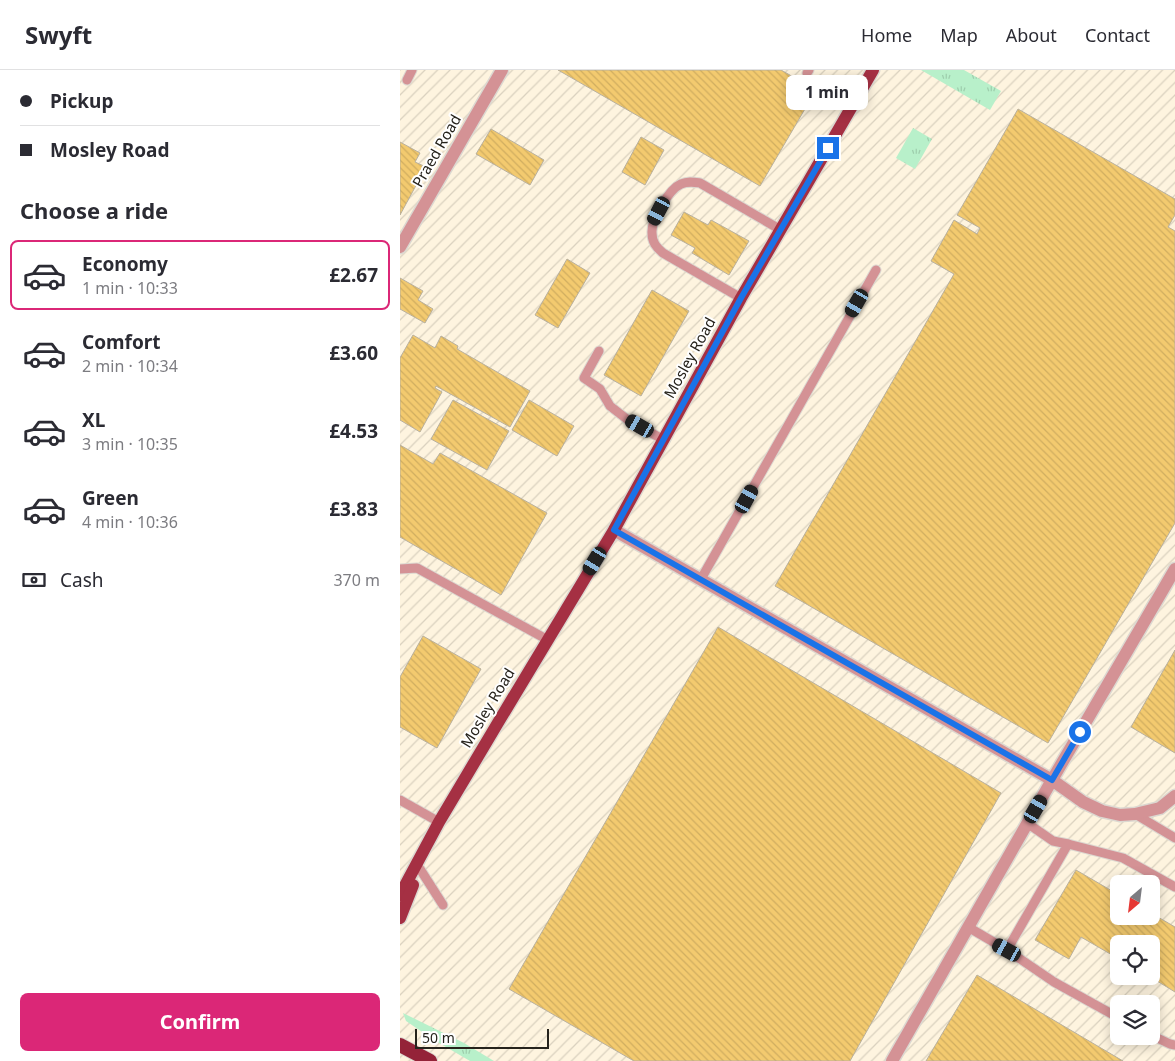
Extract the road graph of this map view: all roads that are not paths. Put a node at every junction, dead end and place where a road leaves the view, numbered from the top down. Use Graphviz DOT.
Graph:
graph roads {
  1 [pos="412,70"];
  2 [pos="502,70"];
  3 [pos="873,70"];
  4 [pos="407,80"];
  5 [pos="781,230"];
  6 [pos="400,247"];
  7 [pos="876,270"];
  8 [pos="741,298"];
  9 [pos="599,351"];
  10 [pos="664,440"];
  11 [pos="614,530"];
  12 [pos="400,569"];
  13 [pos="1175,569"];
  14 [pos="701,579"];
  15 [pos="548,640"];
  16 [pos="1052,780"];
  17 [pos="1175,796"];
  18 [pos="400,800"];
  19 [pos="1135,814"];
  20 [pos="439,822"];
  21 [pos="1028,824"];
  22 [pos="1175,838"];
  23 [pos="1068,844"];
  24 [pos="422,852"];
  25 [pos="420,869"];
  26 [pos="1175,887"];
  27 [pos="400,895"];
  28 [pos="443,905"];
  29 [pos="400,918"];
  30 [pos="968,927"];
  31 [pos="1007,950"];
  32 [pos="1110,1013"];
  33 [pos="1160,1039"];
  34 [pos="400,1040"];
  35 [pos="400,1045"];
  36 [pos="1175,1045"];
  37 [pos="415,1052"];
  38 [pos="430,1061"];
  39 [pos="892,1061"];
  1 -- 4 [label="lane"];
  2 -- 6 [label="street, Praed Road"];
  3 -- 5 [label="main road, Mosley Road"];
  5 -- 8 [label="main road, Mosley Road"];
  5 -- 8 [label="lane"];
  7 -- 14 [label="lane"];
  8 -- 10 [label="main road, Mosley Road"];
  9 -- 10 [label="lane"];
  10 -- 11 [label="main road, Mosley Road"];
  11 -- 14 [label="street"];
  11 -- 15 [label="main road, Mosley Road"];
  12 -- 15 [label="lane"];
  13 -- 16 [label="street"];
  14 -- 16 [label="street"];
  15 -- 20 [label="main road, Mosley Road"];
  16 -- 19 [label="street"];
  16 -- 21 [label="street"];
  17 -- 19 [label="street"];
  18 -- 20 [label="lane"];
  19 -- 22 [label="lane"];
  20 -- 24 [label="main road, Mosley Road"];
  21 -- 23 [label="lane"];
  21 -- 30 [label="street"];
  23 -- 26 [label="lane"];
  23 -- 31 [label="lane"];
  24 -- 25 [label="main road"];
  24 -- 27 [label="main road, Mosley Road"];
  25 -- 28 [label="lane"];
  25 -- 29 [label="main road"];
  30 -- 31 [label="lane"];
  30 -- 39 [label="street"];
  31 -- 32 [label="lane"];
  33 -- 36 [label="lane"];
  34 -- 37 [label="main road"];
  35 -- 37 [label="highway"];
  37 -- 38 [label="highway"];
}
